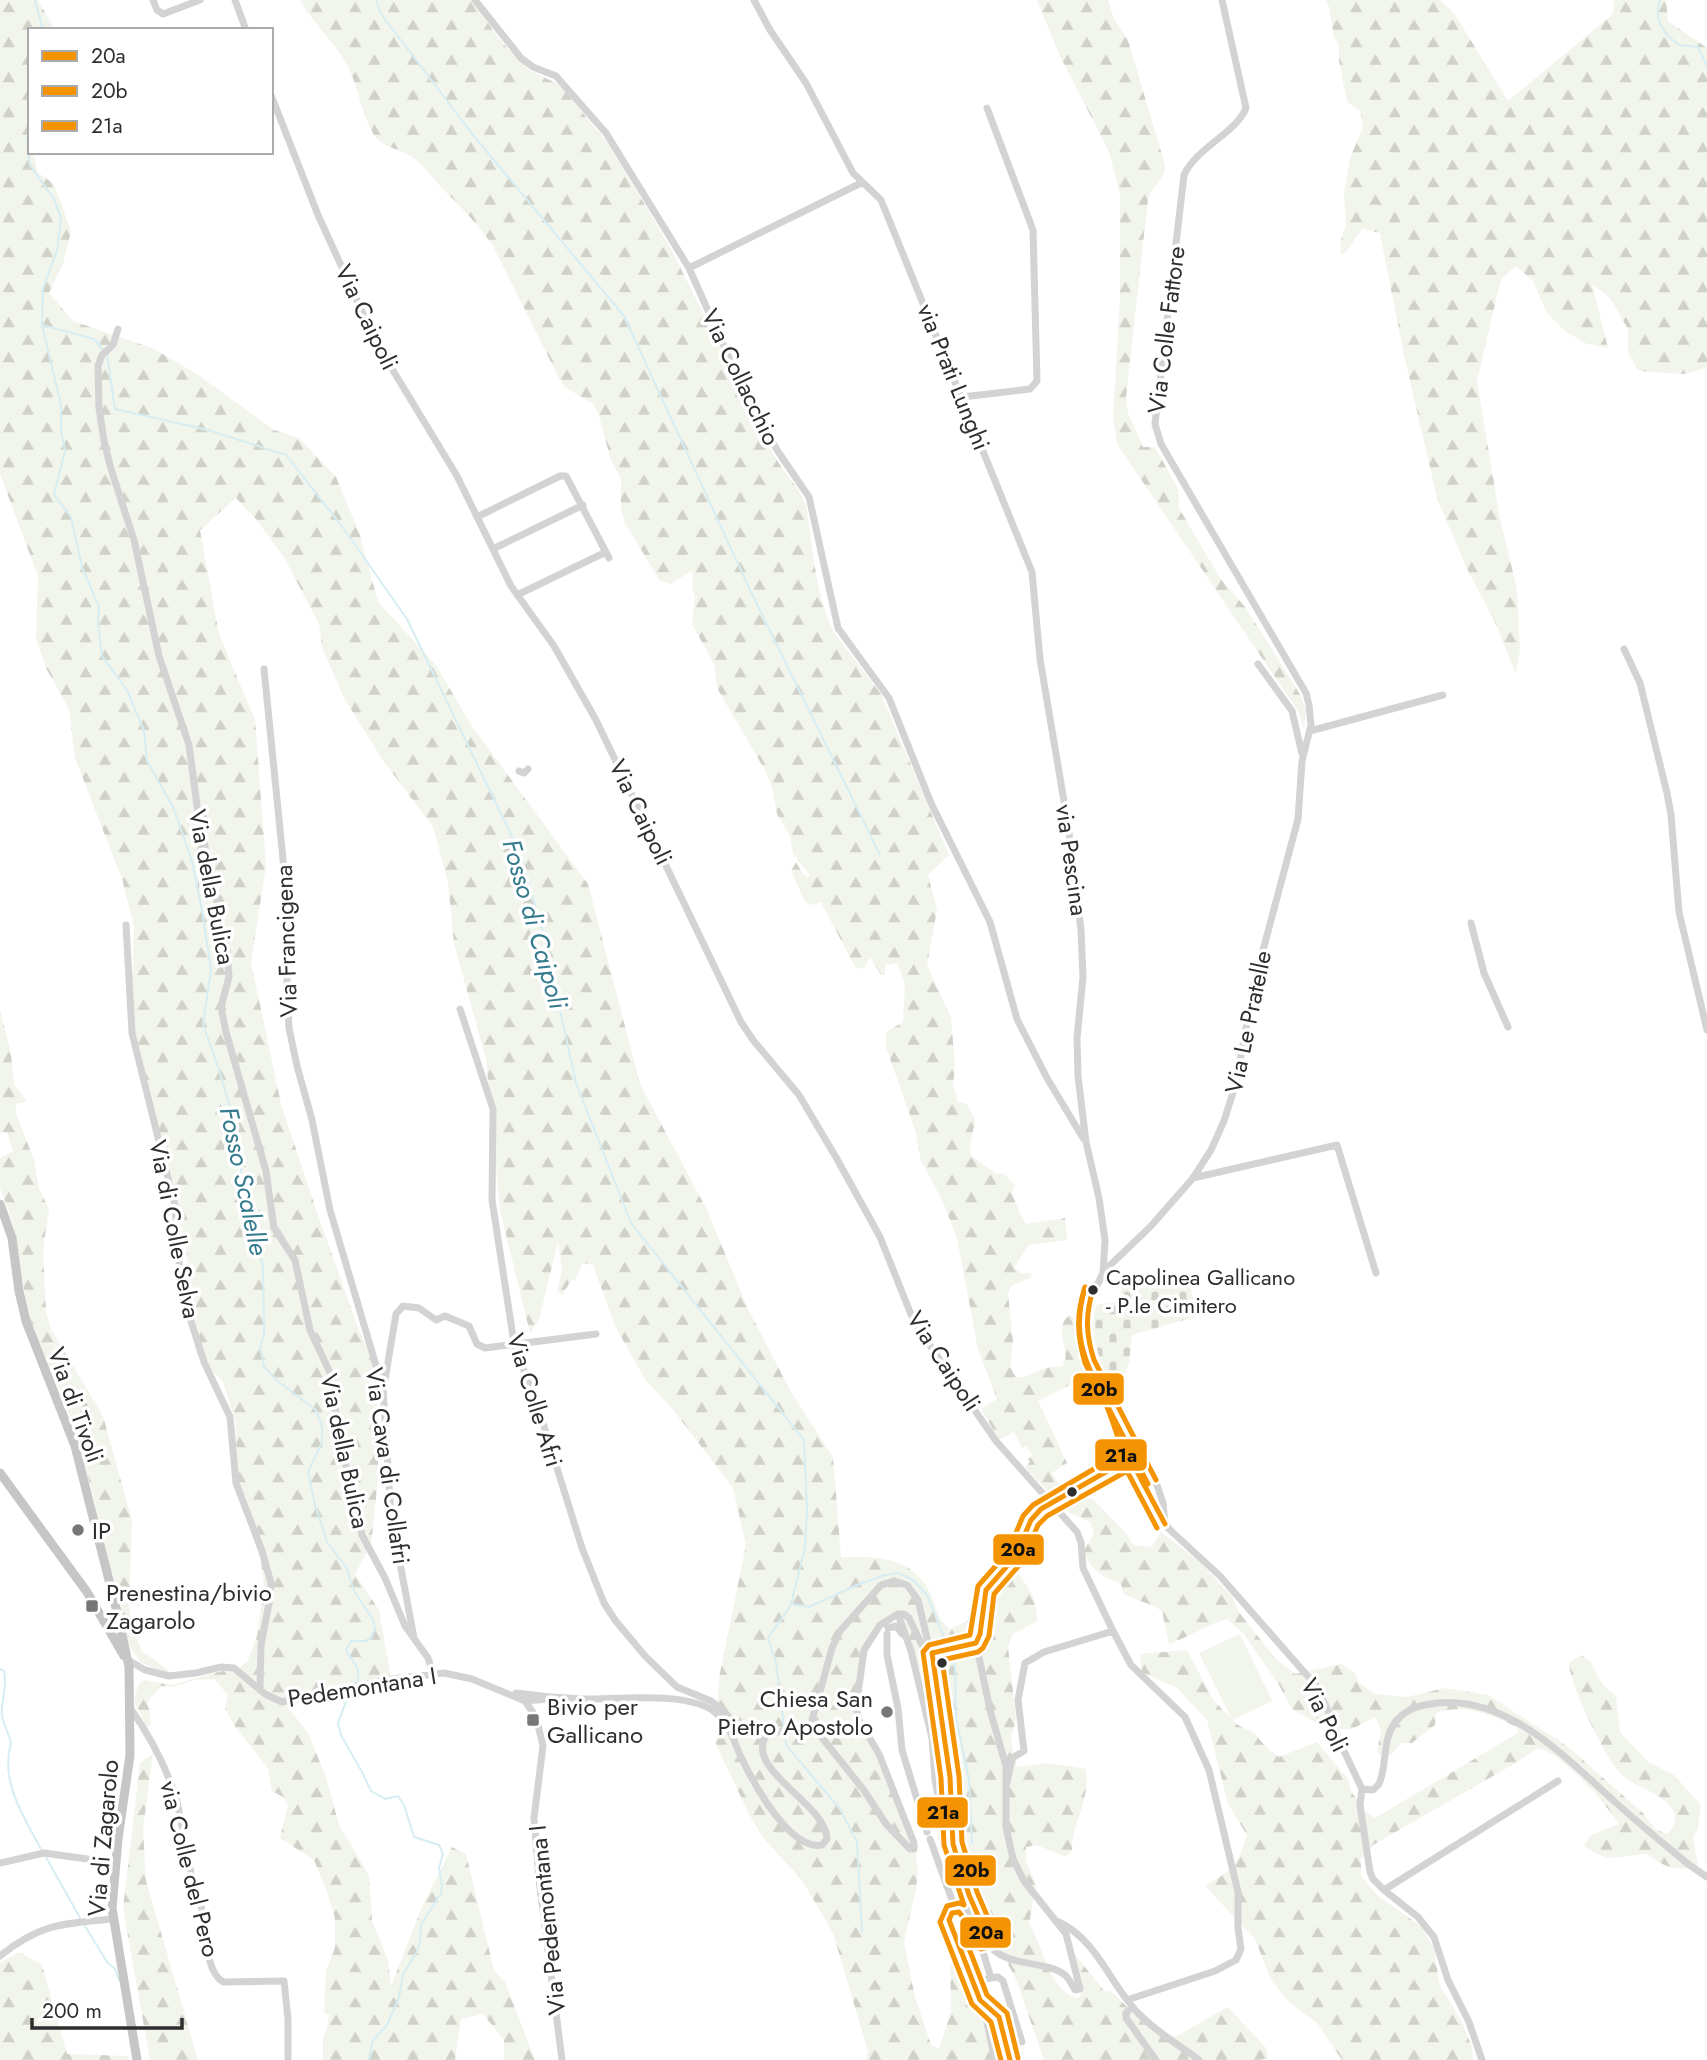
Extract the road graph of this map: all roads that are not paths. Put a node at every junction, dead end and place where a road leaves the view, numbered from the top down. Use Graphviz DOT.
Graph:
graph roads {
  1 [pos="153,0"];
  2 [pos="200,0"];
  3 [pos="235,0"];
  4 [pos="475,0"];
  5 [pos="754,0"];
  6 [pos="1222,0"];
  7 [pos="245,28"];
  8 [pos="273,100"];
  9 [pos="987,108"];
  10 [pos="861,183"];
  11 [pos="689,268"];
  12 [pos="118,329"];
  13 [pos="962,397"];
  14 [pos="583,505"];
  15 [pos="477,517"];
  16 [pos="493,550"];
  17 [pos="1033,580"];
  18 [pos="517,595"];
  19 [pos="1624,649"];
  20 [pos="1258,664"];
  21 [pos="264,669"];
  22 [pos="1443,695"];
  23 [pos="1310,731"];
  24 [pos="1303,758"];
  25 [pos="528,769"];
  26 [pos="519,771"];
  27 [pos="1471,923"];
  28 [pos="127,925"];
  29 [pos="460,1009"];
  30 [pos="1508,1027"];
  31 [pos="1707,1030"];
  32 [pos="1086,1142"];
  33 [pos="1193,1178"];
  34 [pos="0,1204"];
  35 [pos="330,1210"];
  36 [pos="1102,1273"];
  37 [pos="1376,1273"];
  38 [pos="596,1334"];
  39 [pos="514,1343"];
  40 [pos="383,1389"];
  41 [pos="1117,1405"];
  42 [pos="1135,1466"];
  43 [pos="0,1474"];
  44 [pos="1052,1503"];
  45 [pos="1165,1524"];
  46 [pos="898,1614"];
  47 [pos="1113,1632"];
  48 [pos="415,1642"];
  49 [pos="973,1644"];
  50 [pos="910,1645"];
  51 [pos="932,1653"];
  52 [pos="127,1660"];
  53 [pos="935,1671"];
  54 [pos="433,1674"];
  55 [pos="260,1690"];
  56 [pos="527,1698"];
  57 [pos="561,1698"];
  58 [pos="541,1700"];
  59 [pos="129,1706"];
  60 [pos="535,1715"];
  61 [pos="808,1727"];
  62 [pos="730,1729"];
  63 [pos="1558,1781"];
  64 [pos="1007,1783"];
  65 [pos="1362,1789"];
  66 [pos="0,1863"];
  67 [pos="116,1863"];
  68 [pos="1707,1877"];
  69 [pos="1384,1890"];
  70 [pos="956,1911"];
  71 [pos="113,1919"];
  72 [pos="1058,1922"];
  73 [pos="981,1939"];
  74 [pos="0,1956"];
  75 [pos="991,1978"];
  76 [pos="972,1982"];
  77 [pos="983,2004"];
  78 [pos="1130,2004"];
  79 [pos="1015,2019"];
  80 [pos="1001,2021"];
  81 [pos="1022,2042"];
  82 [pos="137,2060"];
  83 [pos="288,2060"];
  84 [pos="562,2060"];
  85 [pos="996,2060"];
  86 [pos="1010,2060"];
  87 [pos="1156,2060"];
  88 [pos="1199,2060"];
  89 [pos="1482,2060"];
  1 -- 2 [label="street"];
  3 -- 7 [label="street"];
  4 -- 11 [label="street, Via Collacchio"];
  5 -- 10 [label="street, via Prati Lunghi"];
  6 -- 23 [label="street, Via Colle Fattore"];
  8 -- 15 [label="street, Via Caipoli"];
  9 -- 13 [label="street"];
  10 -- 11 [label="street"];
  10 -- 13 [label="street, via Prati Lunghi"];
  11 -- 32 [label="street, Via Collacchio"];
  12 -- 48 [label="street, Via della Bulica"];
  13 -- 17 [label="street, via Prati Lunghi"];
  14 -- 15 [label="street"];
  14 -- 16 [label="street"];
  14 -- 18 [label="street"];
  15 -- 16 [label="street, Via Caipoli"];
  16 -- 18 [label="street, Via Caipoli"];
  17 -- 32 [label="street, via Pescina"];
  18 -- 44 [label="street, Via Caipoli"];
  19 -- 31 [label="street"];
  20 -- 24 [label="street"];
  21 -- 35 [label="street, Via Francigena"];
  22 -- 23 [label="street"];
  23 -- 24 [label="street, Via Le Pratelle"];
  24 -- 33 [label="street, Via Le Pratelle"];
  25 -- 26 [label="street"];
  27 -- 30 [label="street"];
  28 -- 55 [label="street, Via di Colle Selva"];
  29 -- 39 [label="street, Via Colle Afri"];
  32 -- 36 [label="street"];
  33 -- 36 [label="street, Via Le Pratelle"];
  33 -- 37 [label="street"];
  34 -- 52 [label="main road, Via di Tivoli"];
  35 -- 40 [label="street, Via Cava di Collafri"];
  36 -- 41 [label="street"];
  38 -- 39 [label="street"];
  39 -- 40 [label="street"];
  39 -- 62 [label="street, Via Colle Afri"];
  40 -- 48 [label="street, Via Cava di Collafri"];
  41 -- 42 [label="street, Via Poli"];
  41 -- 45 [label="street"];
  42 -- 44 [label="street"];
  42 -- 45 [label="street, Via Poli"];
  43 -- 52 [label="main road"];
  44 -- 47 [label="street, Via Caipoli"];
  44 -- 49 [label="street"];
  45 -- 65 [label="street, Via Poli"];
  46 -- 50 [label="street"];
  46 -- 53 [label="street"];
  46 -- 61 [label="street"];
  47 -- 64 [label="street"];
  47 -- 78 [label="street, Via Caipoli"];
  48 -- 54 [label="street, Via della Bulica"];
  49 -- 51 [label="street"];
  49 -- 64 [label="street"];
  50 -- 70 [label="street"];
  50 -- 73 [label="street"];
  51 -- 53 [label="street"];
  51 -- 61 [label="street"];
  52 -- 55 [label="street, Pedemontana I"];
  52 -- 59 [label="main road, Via di Zagarolo"];
  53 -- 73 [label="street"];
  54 -- 55 [label="street, Pedemontana I"];
  54 -- 56 [label="street, Pedemontana I"];
  56 -- 57 [label="street"];
  56 -- 58 [label="street"];
  56 -- 60 [label="street, Via Pedemontana I"];
  57 -- 58 [label="street"];
  57 -- 62 [label="street"];
  58 -- 60 [label="street"];
  59 -- 67 [label="main road, Via di Zagarolo"];
  59 -- 83 [label="street, via Colle del Pero"];
  60 -- 84 [label="street, Via Pedemontana I"];
  61 -- 62 [label="street, Via Colle Afri"];
  63 -- 69 [label="street"];
  64 -- 72 [label="street"];
  65 -- 68 [label="street, Via Poli"];
  65 -- 69 [label="street"];
  66 -- 67 [label="street"];
  67 -- 71 [label="main road, Via di Zagarolo"];
  69 -- 89 [label="street"];
  70 -- 73 [label="street"];
  70 -- 76 [label="street"];
  71 -- 74 [label="street"];
  71 -- 82 [label="main road, Via di Zagarolo"];
  72 -- 73 [label="street"];
  72 -- 78 [label="street"];
  73 -- 75 [label="street"];
  75 -- 76 [label="street"];
  75 -- 79 [label="street"];
  76 -- 77 [label="street"];
  77 -- 80 [label="street"];
  77 -- 85 [label="street"];
  78 -- 87 [label="street"];
  78 -- 88 [label="street"];
  79 -- 80 [label="street"];
  79 -- 81 [label="street"];
  80 -- 86 [label="street"];
}
